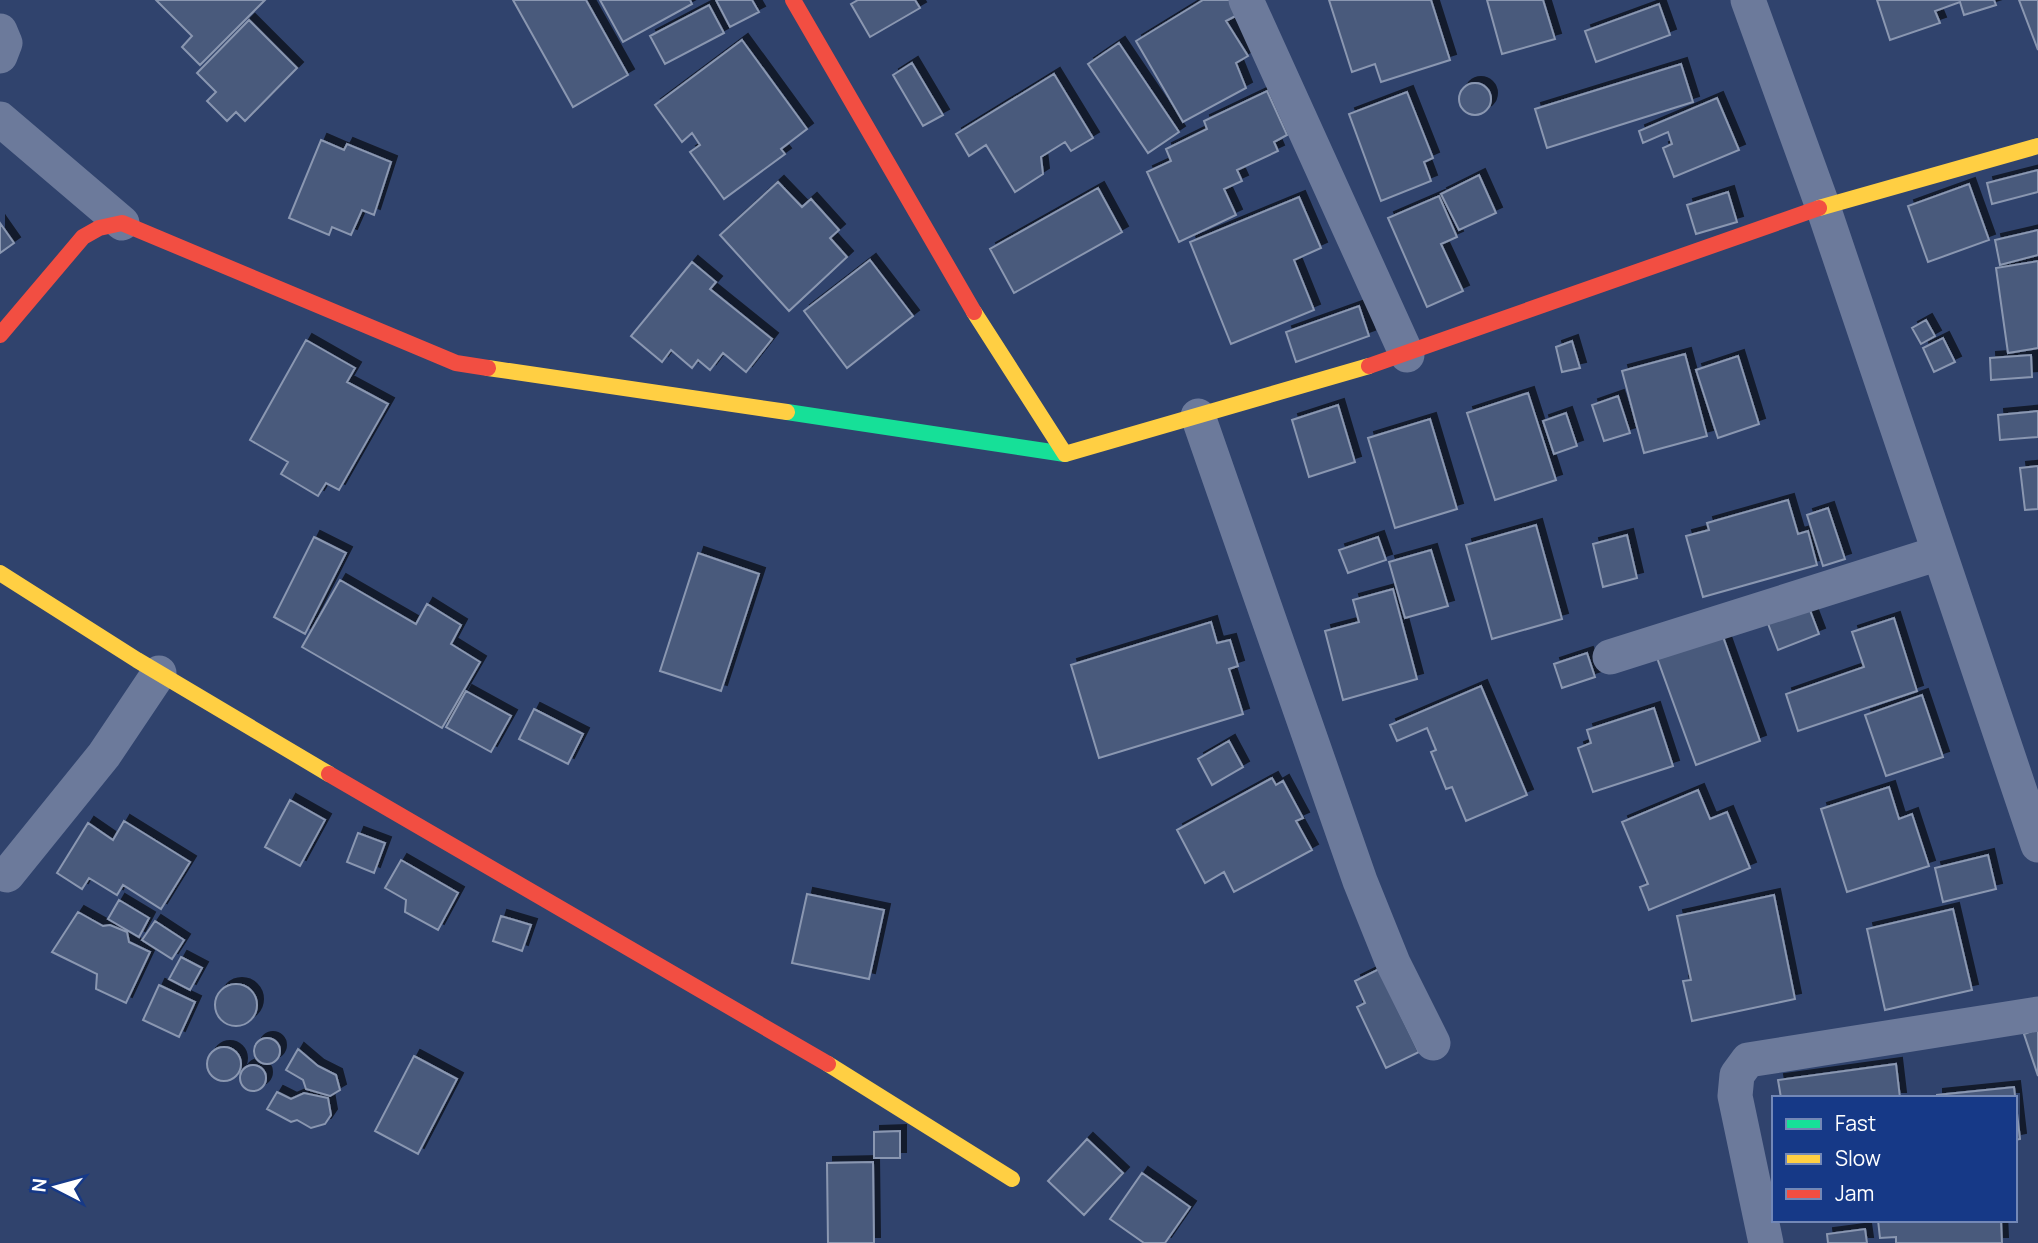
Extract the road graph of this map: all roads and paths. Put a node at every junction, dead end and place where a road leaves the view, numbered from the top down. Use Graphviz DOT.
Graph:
graph roads {
  1 [pos="793,0"];
  2 [pos="1246,0"];
  3 [pos="1748,0"];
  4 [pos="0,31"];
  5 [pos="0,56"];
  6 [pos="0,119"];
  7 [pos="2038,146"];
  8 [pos="1823,207"];
  9 [pos="122,223"];
  10 [pos="0,335"];
  11 [pos="1407,355"];
  12 [pos="1198,416"];
  13 [pos="1065,454"];
  14 [pos="1939,553"];
  15 [pos="0,573"];
  16 [pos="1610,657"];
  17 [pos="159,673"];
  18 [pos="2038,845"];
  19 [pos="7,875"];
  20 [pos="2038,1014"];
  21 [pos="1433,1043"];
  22 [pos="1012,1179"];
  23 [pos="1766,1243"];
  1 -- 13 [label="street"];
  2 -- 11 [label="street"];
  3 -- 8 [label="street"];
  4 -- 5 [label="street"];
  6 -- 9 [label="street"];
  7 -- 8 [label="street"];
  8 -- 11 [label="street"];
  8 -- 14 [label="street"];
  9 -- 10 [label="street"];
  9 -- 13 [label="street"];
  11 -- 12 [label="street"];
  12 -- 13 [label="street"];
  12 -- 21 [label="street"];
  14 -- 16 [label="street"];
  14 -- 18 [label="street"];
  15 -- 17 [label="street"];
  17 -- 19 [label="street"];
  17 -- 22 [label="street"];
  20 -- 23 [label="street"];
}
